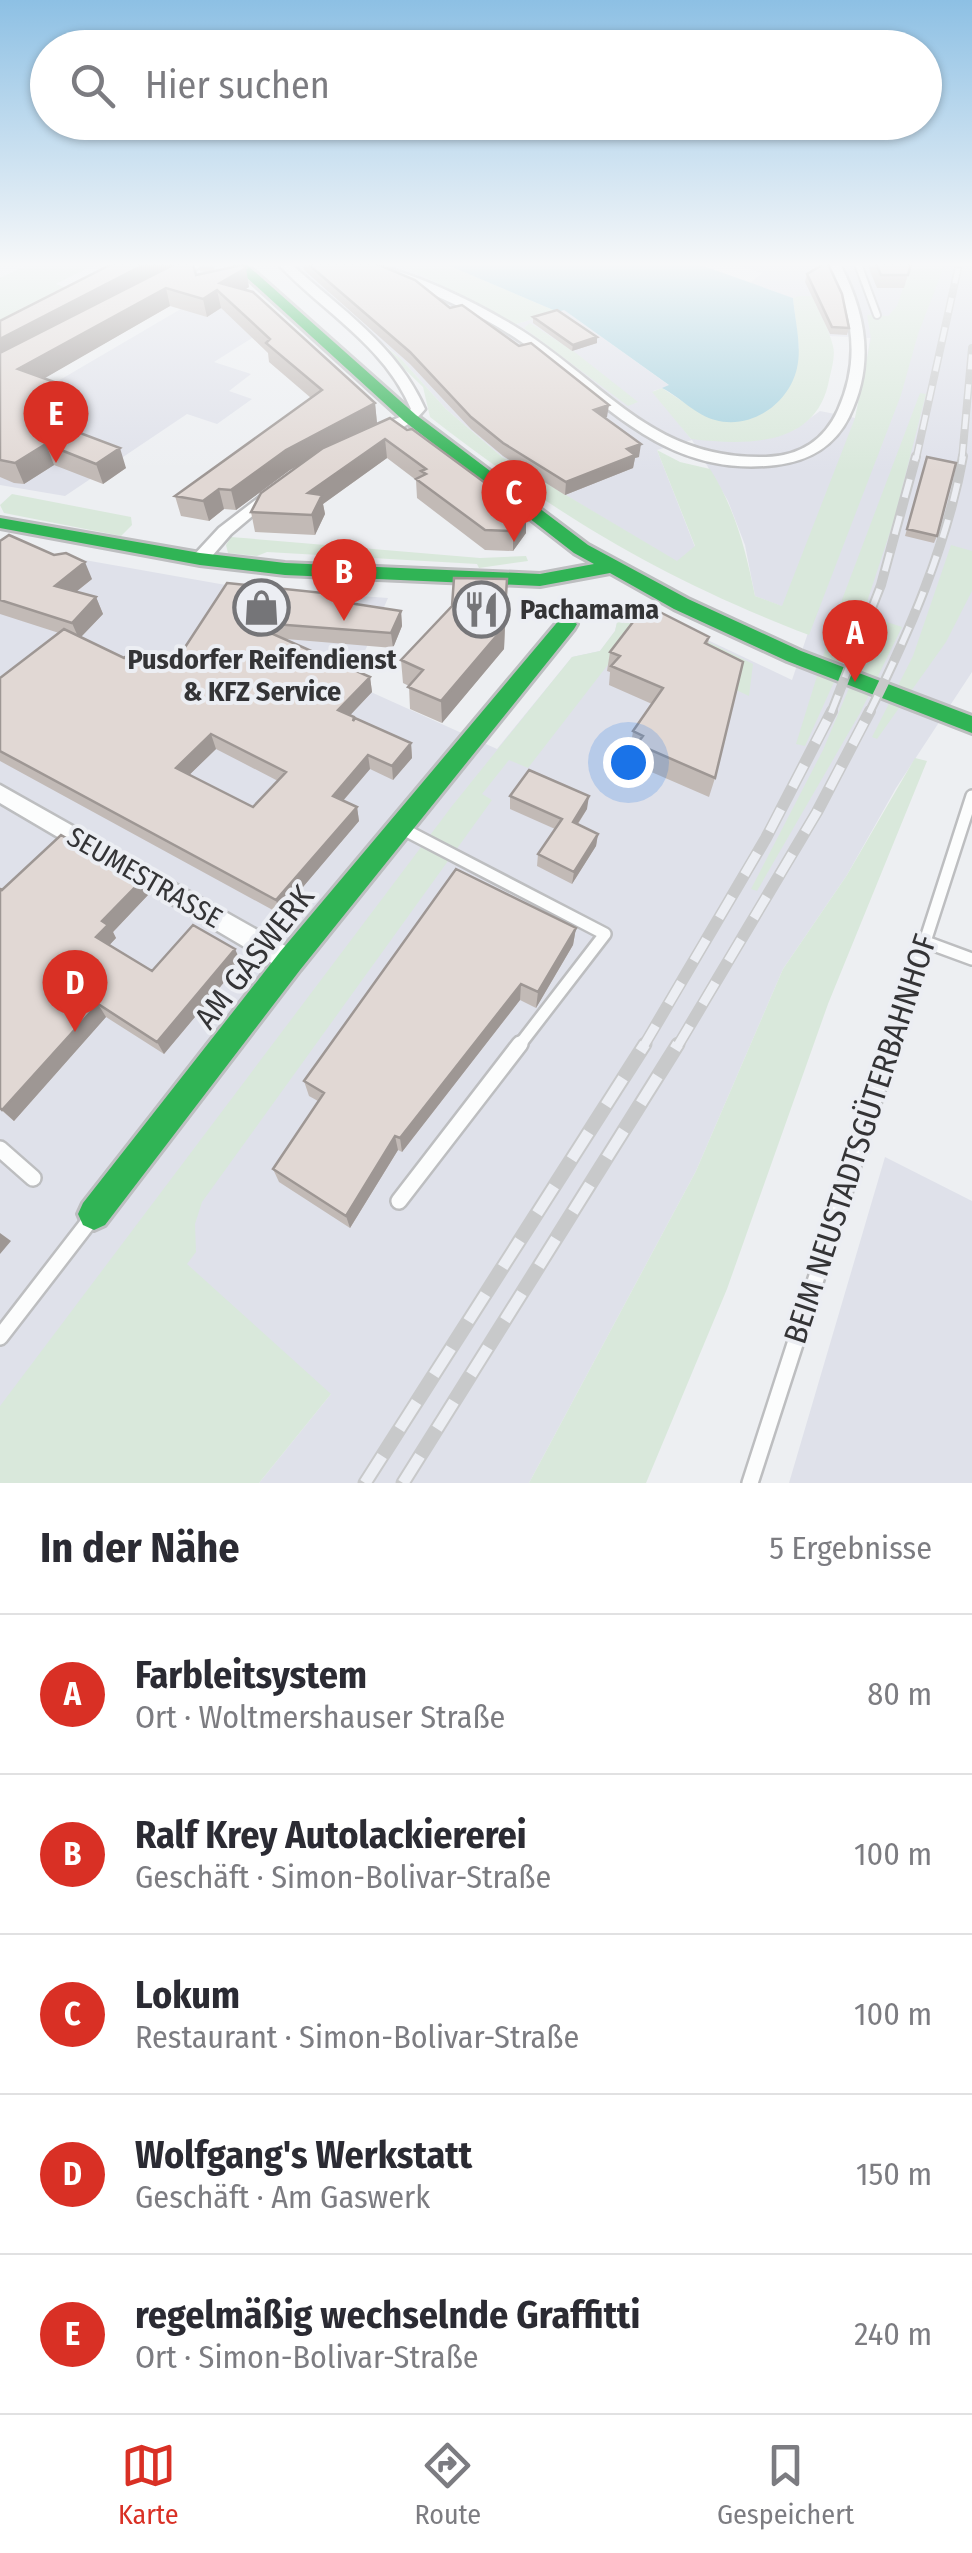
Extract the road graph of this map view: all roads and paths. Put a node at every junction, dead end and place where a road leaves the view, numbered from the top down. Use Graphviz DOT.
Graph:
graph roads {
  1 [pos="315,333"];
  2 [pos="356,333"];
  3 [pos="516,333"];
  4 [pos="861,333"];
  5 [pos="410,418"];
  6 [pos="358,439"];
  7 [pos="290,478"];
  8 [pos="0,523"];
  9 [pos="581,550"];
  10 [pos="200,559"];
  11 [pos="611,567"];
  12 [pos="457,575"];
  13 [pos="567,624"];
  14 [pos="972,725"];
  15 [pos="0,793"];
  16 [pos="972,796"];
  17 [pos="400,827"];
  18 [pos="923,941"];
  19 [pos="972,959"];
  20 [pos="290,961"];
  21 [pos="0,1149"];
  22 [pos="34,1178"];
  23 [pos="399,1201"];
  24 [pos="94,1214"];
  25 [pos="0,1337"];
  26 [pos="750,1483"];
  1 -- 5 [label="street"];
  2 -- 5 [label="street"];
  3 -- 4 [label="street"];
  5 -- 6 [label="street"];
  5 -- 9 [label="street"];
  7 -- 10 [label="street"];
  8 -- 10 [label="street"];
  9 -- 11 [label="street"];
  9 -- 12 [label="street"];
  10 -- 12 [label="street"];
  11 -- 12 [label="street"];
  11 -- 14 [label="street"];
  13 -- 17 [label="street, AM GASWERK"];
  15 -- 20 [label="street, SEUMESTRASSE"];
  16 -- 18 [label="lane, BEIM NEUSTADTSGÜTERBAHNHOF"];
  17 -- 20 [label="street, AM GASWERK"];
  17 -- 23 [label="lane"];
  18 -- 19 [label="lane"];
  18 -- 26 [label="lane, BEIM NEUSTADTSGÜTERBAHNHOF"];
  20 -- 24 [label="street, AM GASWERK"];
  21 -- 22 [label="lane"];
  24 -- 25 [label="lane, AM GASWERK"];
}
